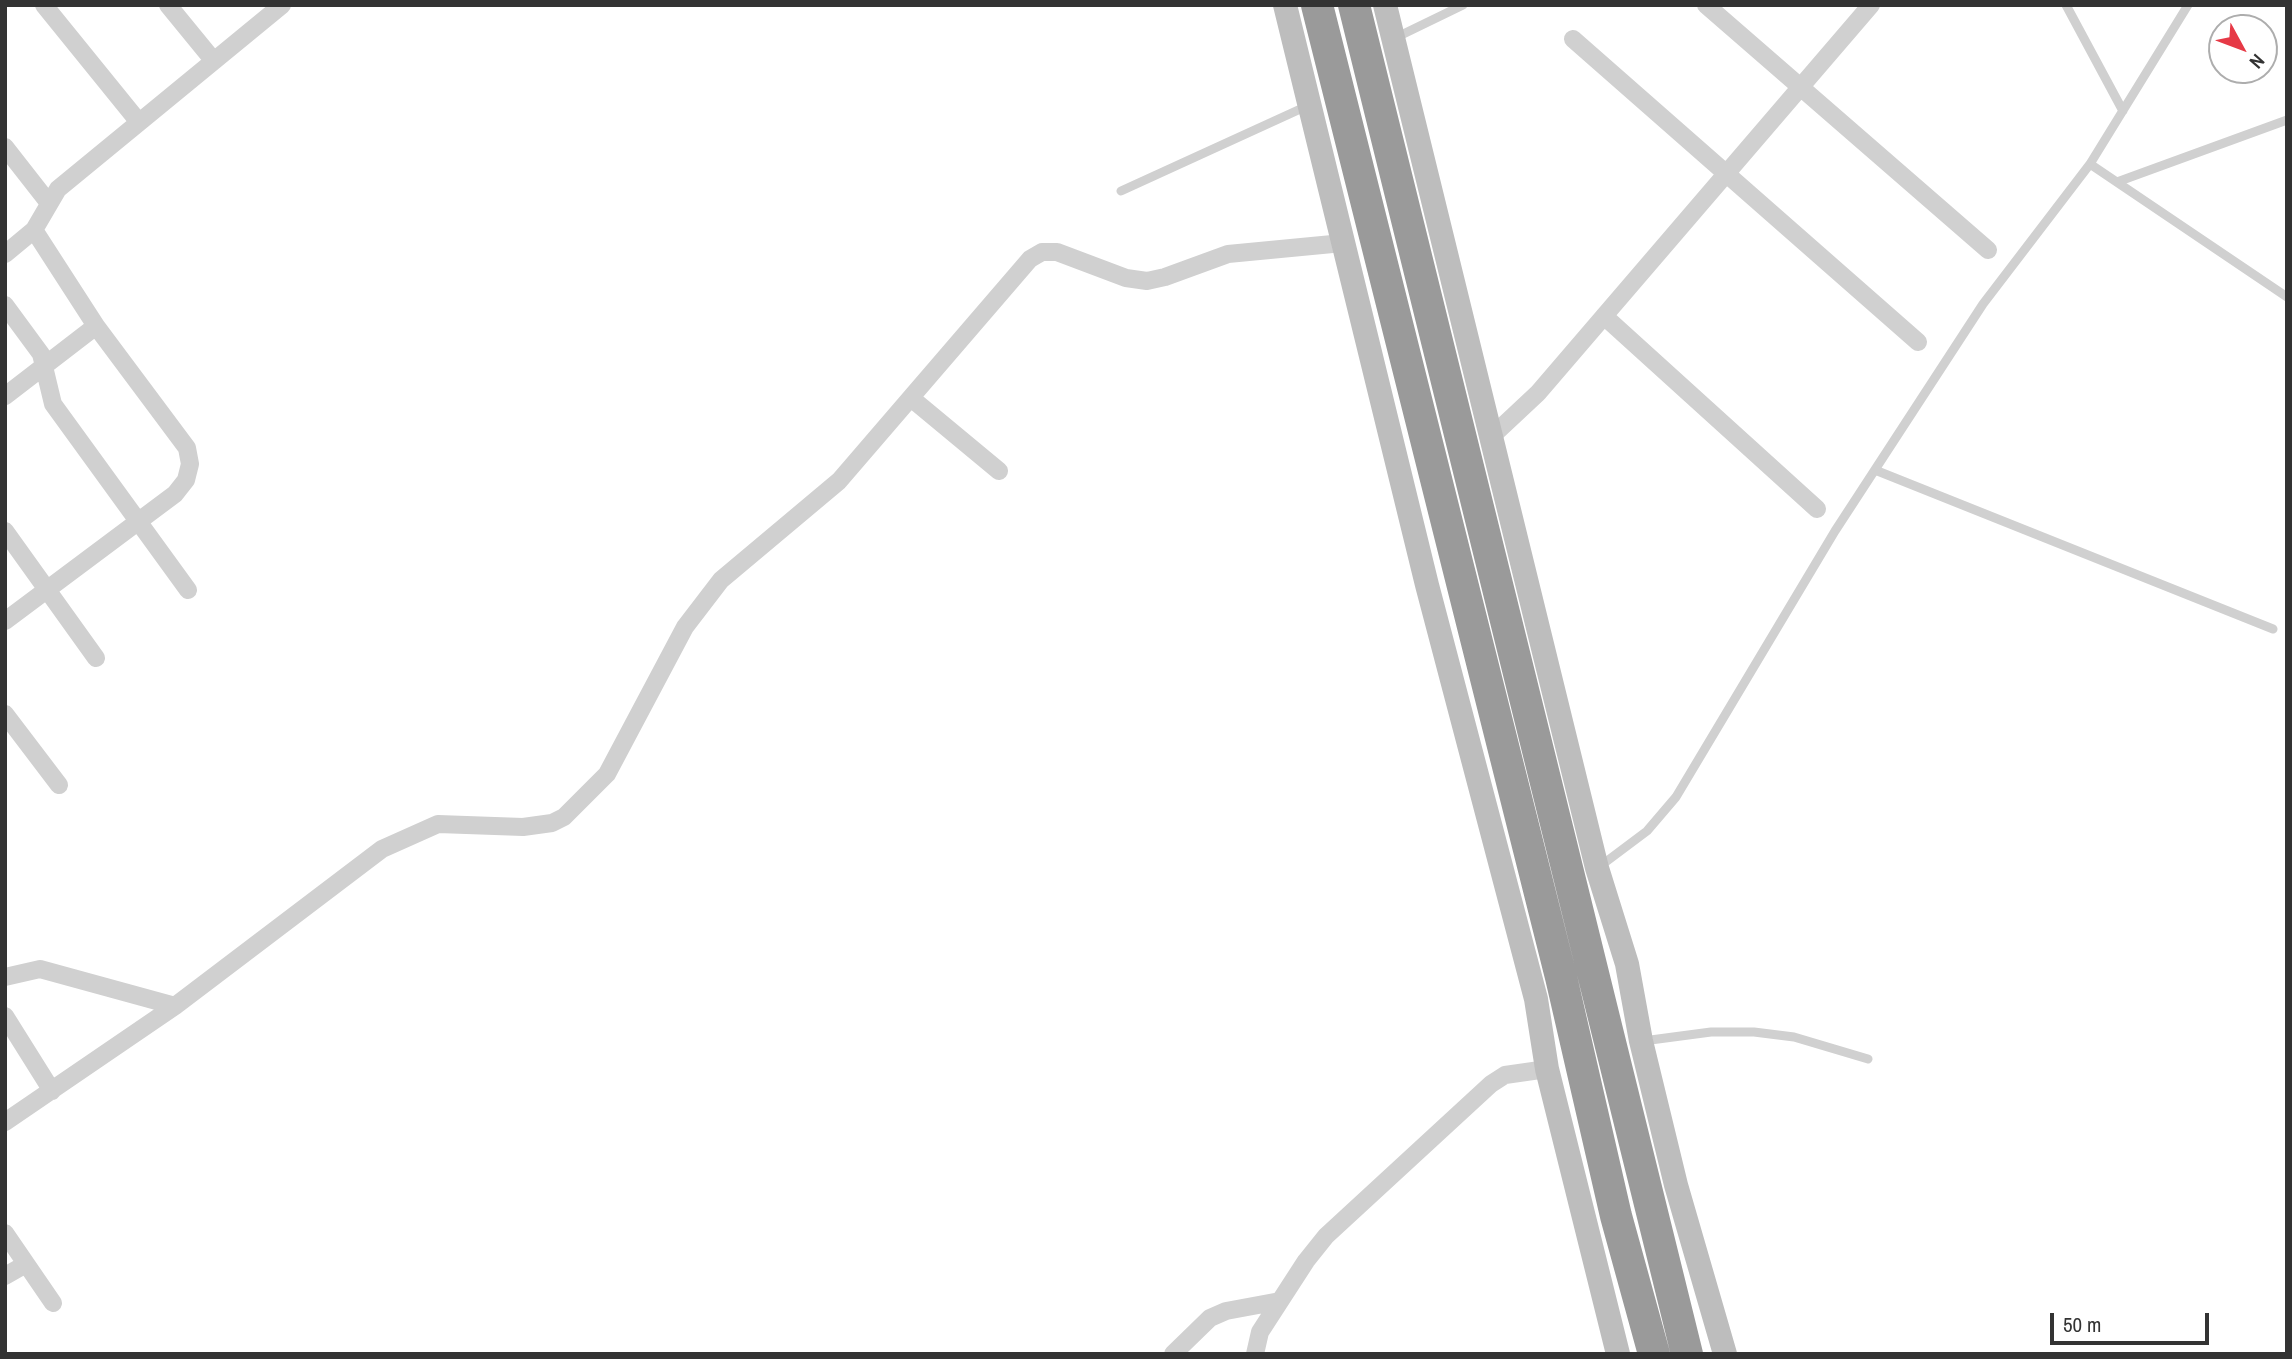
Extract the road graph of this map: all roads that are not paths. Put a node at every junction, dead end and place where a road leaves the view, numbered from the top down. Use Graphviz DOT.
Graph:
graph roads {
  1 [pos="44,5"];
  2 [pos="168,5"];
  3 [pos="282,5"];
  4 [pos="1285,5"];
  5 [pos="1317,5"];
  6 [pos="1354,5"];
  7 [pos="1385,5"];
  8 [pos="1463,5"];
  9 [pos="1706,5"];
  10 [pos="1871,5"];
  11 [pos="2066,5"];
  12 [pos="2188,5"];
  13 [pos="1393,38"];
  14 [pos="1573,39"];
  15 [pos="213,60"];
  16 [pos="1801,86"];
  17 [pos="1310,105"];
  18 [pos="2123,111"];
  19 [pos="2287,120"];
  20 [pos="138,121"];
  21 [pos="5,148"];
  22 [pos="2090,164"];
  23 [pos="1726,174"];
  24 [pos="2117,182"];
  25 [pos="1121,191"];
  26 [pos="47,202"];
  27 [pos="34,230"];
  28 [pos="1343,243"];
  29 [pos="1988,250"];
  30 [pos="5,254"];
  31 [pos="2287,297"];
  32 [pos="5,305"];
  33 [pos="1604,316"];
  34 [pos="96,326"];
  35 [pos="1918,342"];
  36 [pos="44,365"];
  37 [pos="5,396"];
  38 [pos="911,398"];
  39 [pos="1491,437"];
  40 [pos="1875,470"];
  41 [pos="999,471"];
  42 [pos="1817,509"];
  43 [pos="138,520"];
  44 [pos="5,531"];
  45 [pos="47,590"];
  46 [pos="188,590"];
  47 [pos="5,621"];
  48 [pos="2273,629"];
  49 [pos="96,658"];
  50 [pos="5,714"];
  51 [pos="59,785"];
  52 [pos="1597,868"];
  53 [pos="5,977"];
  54 [pos="175,1006"];
  55 [pos="5,1016"];
  56 [pos="1641,1041"];
  57 [pos="1868,1059"];
  58 [pos="1547,1069"];
  59 [pos="52,1091"];
  60 [pos="5,1122"];
  61 [pos="5,1233"];
  62 [pos="26,1264"];
  63 [pos="5,1276"];
  64 [pos="1280,1301"];
  65 [pos="53,1303"];
  66 [pos="1173,1354"];
  67 [pos="1255,1354"];
  68 [pos="1618,1354"];
  69 [pos="1654,1354"];
  70 [pos="1687,1354"];
  71 [pos="1725,1354"];
  1 -- 20 [label="street"];
  2 -- 15 [label="street"];
  3 -- 15 [label="street"];
  4 -- 17 [label="street"];
  5 -- 69 [label="highway"];
  6 -- 70 [label="highway"];
  7 -- 13 [label="street"];
  8 -- 13 [label="lane"];
  9 -- 16 [label="street"];
  10 -- 16 [label="street"];
  11 -- 18 [label="lane"];
  12 -- 18 [label="lane"];
  13 -- 39 [label="street"];
  14 -- 23 [label="street"];
  15 -- 20 [label="street"];
  16 -- 23 [label="street"];
  16 -- 29 [label="street"];
  17 -- 25 [label="lane"];
  17 -- 28 [label="street"];
  18 -- 22 [label="lane"];
  19 -- 24 [label="lane"];
  20 -- 26 [label="street"];
  21 -- 26 [label="street"];
  22 -- 24 [label="lane"];
  22 -- 40 [label="lane"];
  23 -- 33 [label="street"];
  23 -- 35 [label="street"];
  24 -- 31 [label="lane"];
  26 -- 27 [label="street"];
  27 -- 30 [label="street"];
  27 -- 34 [label="street"];
  28 -- 38 [label="street"];
  28 -- 58 [label="street"];
  32 -- 36 [label="street"];
  33 -- 39 [label="street"];
  33 -- 42 [label="street"];
  34 -- 36 [label="street"];
  34 -- 43 [label="street"];
  36 -- 37 [label="street"];
  36 -- 43 [label="street"];
  38 -- 41 [label="street"];
  38 -- 54 [label="street"];
  39 -- 52 [label="street"];
  40 -- 48 [label="lane"];
  40 -- 52 [label="lane"];
  43 -- 45 [label="street"];
  43 -- 46 [label="street"];
  44 -- 45 [label="street"];
  45 -- 47 [label="street"];
  45 -- 49 [label="street"];
  50 -- 51 [label="street"];
  52 -- 56 [label="street"];
  53 -- 54 [label="street"];
  54 -- 59 [label="street"];
  55 -- 59 [label="street"];
  56 -- 57 [label="lane"];
  56 -- 71 [label="street"];
  58 -- 64 [label="street"];
  58 -- 68 [label="street"];
  59 -- 60 [label="street"];
  61 -- 62 [label="street"];
  62 -- 63 [label="street"];
  62 -- 65 [label="street"];
  64 -- 66 [label="street"];
  64 -- 67 [label="street"];
}
